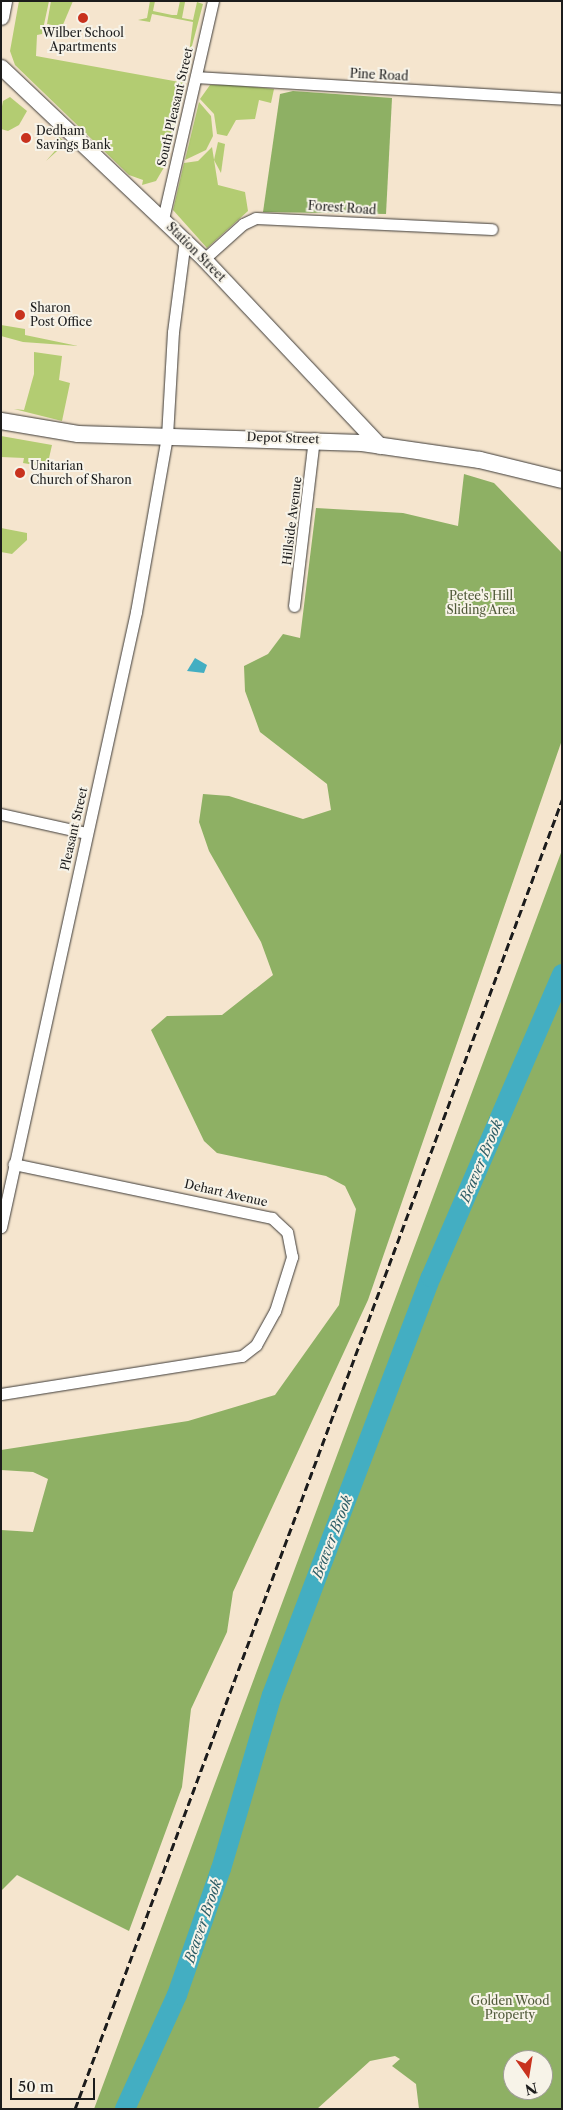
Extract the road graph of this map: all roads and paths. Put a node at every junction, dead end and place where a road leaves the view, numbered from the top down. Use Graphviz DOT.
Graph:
graph roads {
  1 [pos="4,1"];
  2 [pos="214,1"];
  3 [pos="1,17"];
  4 [pos="1,67"];
  5 [pos="196,77"];
  6 [pos="562,99"];
  7 [pos="162,219"];
  8 [pos="492,229"];
  9 [pos="185,240"];
  10 [pos="204,259"];
  11 [pos="1,421"];
  12 [pos="167,436"];
  13 [pos="314,438"];
  14 [pos="380,446"];
  15 [pos="561,477"];
  16 [pos="294,606"];
  17 [pos="1,814"];
  18 [pos="87,833"];
  19 [pos="14,1164"];
  20 [pos="1,1227"];
  21 [pos="1,1394"];
  1 -- 3 [label="main road"];
  2 -- 5 [label="street, South Pleasant Street"];
  4 -- 7 [label="street, Station Street"];
  5 -- 6 [label="street, Pine Road"];
  5 -- 7 [label="street, South Pleasant Street"];
  7 -- 9 [label="street, Station Street"];
  8 -- 10 [label="street, Forest Road"];
  9 -- 10 [label="street, Station Street"];
  9 -- 12 [label="street"];
  10 -- 14 [label="street, Station Street"];
  11 -- 12 [label="main road, Depot Street"];
  12 -- 13 [label="main road, Depot Street"];
  12 -- 18 [label="street, Pleasant Street"];
  13 -- 14 [label="main road, Depot Street"];
  13 -- 16 [label="street, Hillside Avenue"];
  14 -- 15 [label="main road, Depot Street"];
  17 -- 18 [label="street"];
  18 -- 19 [label="street, Pleasant Street"];
  19 -- 20 [label="street, Pleasant Street"];
  19 -- 21 [label="street, Dehart Avenue"];
}
